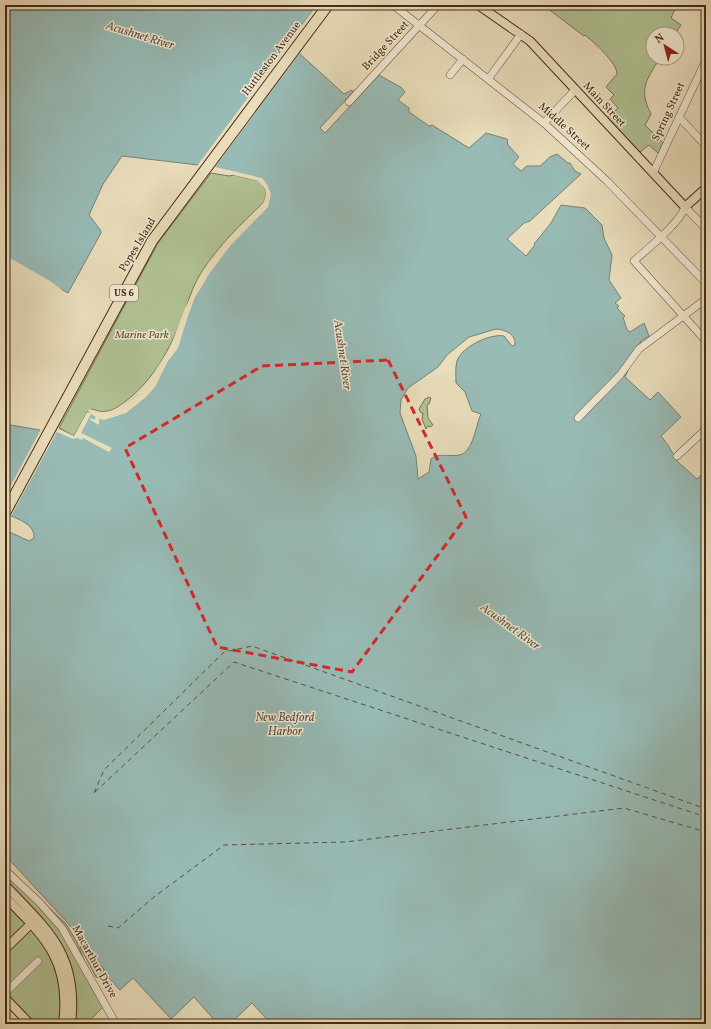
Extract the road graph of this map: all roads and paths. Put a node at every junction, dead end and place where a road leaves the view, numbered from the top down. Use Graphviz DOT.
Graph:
graph roads {
  1 [pos="393,5"];
  2 [pos="438,5"];
  3 [pos="478,5"];
  4 [pos="327,6"];
  5 [pos="420,25"];
  6 [pos="521,34"];
  7 [pos="463,58"];
  8 [pos="706,60"];
  9 [pos="704,69"];
  10 [pos="450,75"];
  11 [pos="489,78"];
  12 [pos="575,90"];
  13 [pos="349,102"];
  14 [pos="679,118"];
  15 [pos="544,123"];
  16 [pos="706,146"];
  17 [pos="653,173"];
  18 [pos="200,174"];
  19 [pos="706,188"];
  20 [pos="685,207"];
  21 [pos="706,229"];
  22 [pos="662,236"];
  23 [pos="706,282"];
  24 [pos="706,299"];
  25 [pos="682,315"];
  26 [pos="705,336"];
  27 [pos="578,418"];
  28 [pos="706,429"];
  29 [pos="677,456"];
  30 [pos="5,513"];
  31 [pos="5,870"];
  32 [pos="5,885"];
  33 [pos="5,897"];
  34 [pos="34,921"];
  35 [pos="5,949"];
  36 [pos="38,961"];
  37 [pos="5,993"];
  38 [pos="5,998"];
  39 [pos="30,1024"];
  40 [pos="63,1024"];
  41 [pos="71,1024"];
  42 [pos="116,1024"];
  1 -- 5 [label="street, Middle Street"];
  2 -- 5 [label="street, Bridge Street"];
  3 -- 6 [label="main road, Main Street"];
  4 -- 18 [label="highway, Huttleston Avenue / US 6"];
  5 -- 7 [label="street, Middle Street"];
  5 -- 13 [label="street, Bridge Street"];
  6 -- 11 [label="street"];
  6 -- 12 [label="main road, Main Street"];
  7 -- 10 [label="street"];
  7 -- 11 [label="street, Middle Street"];
  8 -- 9 [label="street, Spring Street"];
  9 -- 14 [label="street, Spring Street"];
  11 -- 15 [label="street, Middle Street"];
  12 -- 15 [label="street"];
  12 -- 17 [label="main road, Main Street"];
  14 -- 16 [label="street"];
  14 -- 17 [label="street, Spring Street"];
  15 -- 22 [label="street, Middle Street"];
  17 -- 20 [label="main road, Main Street"];
  18 -- 30 [label="highway, Popes Island / US 6"];
  19 -- 20 [label="main road"];
  20 -- 21 [label="street, Main Street"];
  20 -- 22 [label="street"];
  22 -- 23 [label="street, Middle Street"];
  22 -- 25 [label="street"];
  24 -- 25 [label="street"];
  25 -- 26 [label="street"];
  25 -- 27 [label="street"];
  28 -- 29 [label="street"];
  31 -- 42 [label="street, Macarthur Drive"];
  32 -- 34 [label="main road"];
  33 -- 34 [label="main road"];
  34 -- 35 [label="main road"];
  34 -- 40 [label="main road"];
  34 -- 41 [label="main road"];
  36 -- 37 [label="street"];
  38 -- 39 [label="main road"];
}
